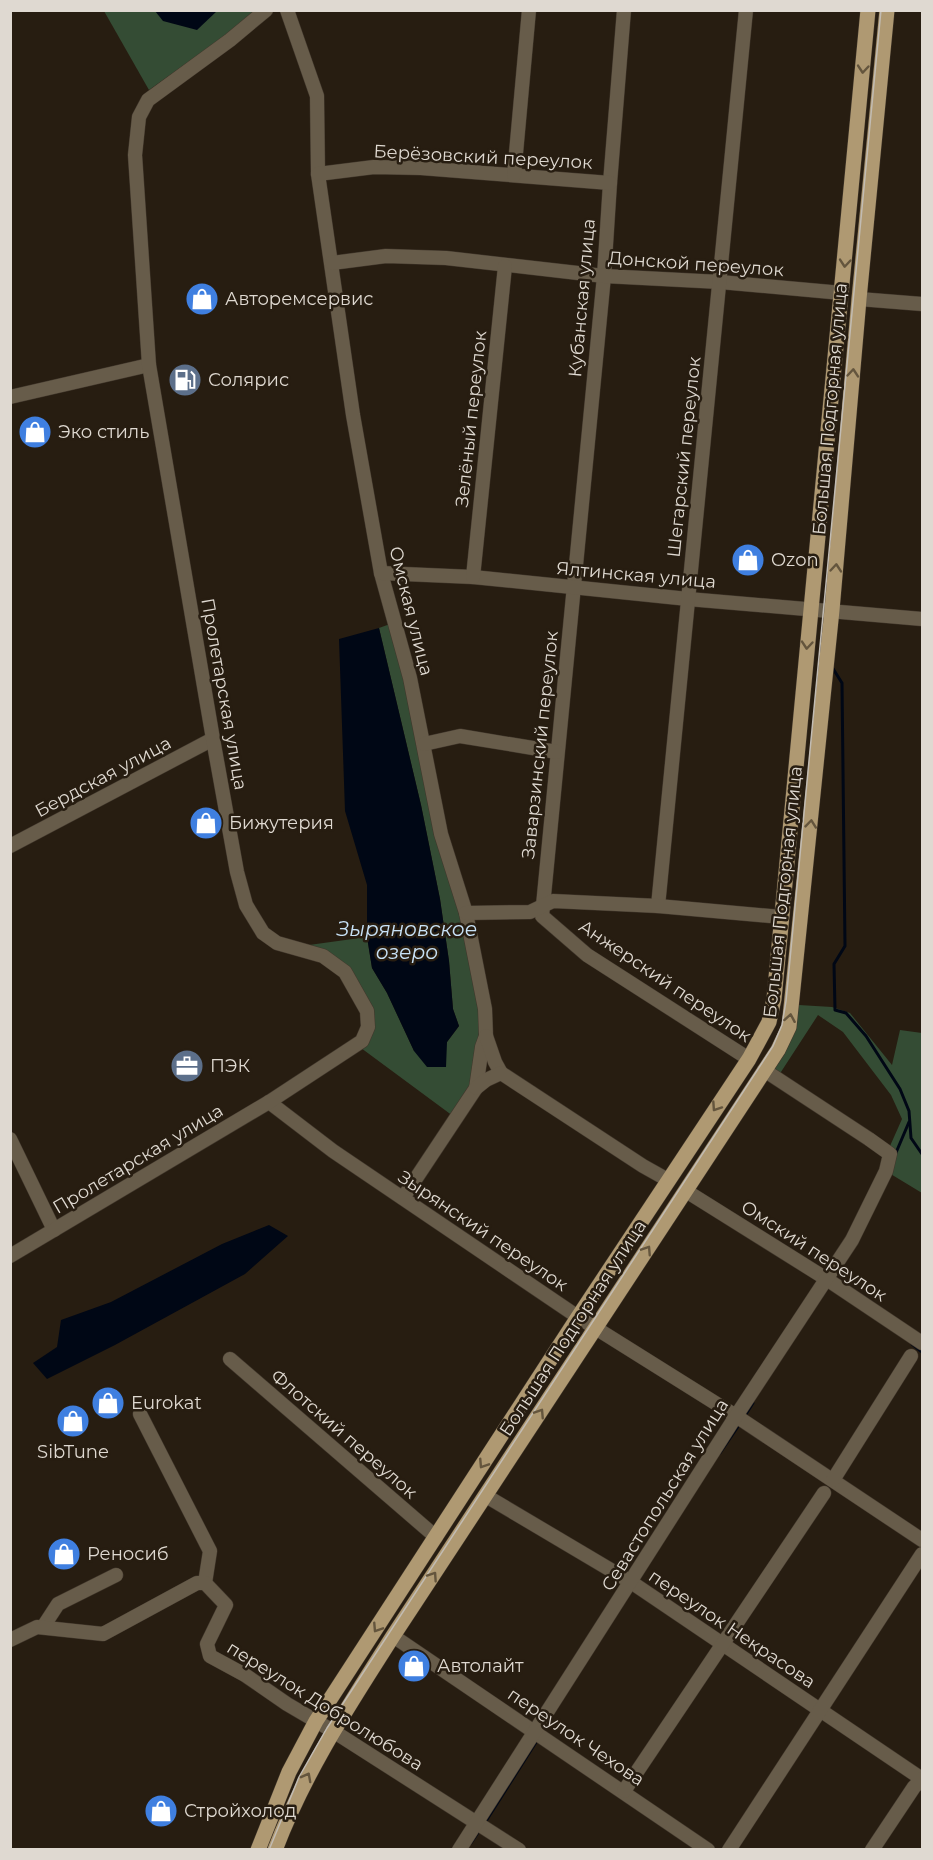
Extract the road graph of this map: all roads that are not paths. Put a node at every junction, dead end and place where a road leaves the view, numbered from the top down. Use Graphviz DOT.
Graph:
graph roads {
  1 [pos="266,10"];
  2 [pos="287,10"];
  3 [pos="529,10"];
  4 [pos="624,10"];
  5 [pos="746,10"];
  6 [pos="868,10"];
  7 [pos="887,10"];
  8 [pos="318,174"];
  9 [pos="514,175"];
  10 [pos="609,183"];
  11 [pos="332,263"];
  12 [pos="505,266"];
  13 [pos="604,276"];
  14 [pos="720,282"];
  15 [pos="842,293"];
  16 [pos="859,299"];
  17 [pos="922,304"];
  18 [pos="149,365"];
  19 [pos="10,397"];
  20 [pos="381,573"];
  21 [pos="473,577"];
  22 [pos="575,588"];
  23 [pos="688,599"];
  24 [pos="811,608"];
  25 [pos="832,610"];
  26 [pos="922,619"];
  27 [pos="213,740"];
  28 [pos="424,744"];
  29 [pos="557,752"];
  30 [pos="10,846"];
  31 [pos="543,906"];
  32 [pos="657,906"];
  33 [pos="466,913"];
  34 [pos="781,916"];
  35 [pos="486,1036"];
  36 [pos="748,1059"];
  37 [pos="764,1070"];
  38 [pos="501,1073"];
  39 [pos="476,1088"];
  40 [pos="269,1102"];
  41 [pos="10,1139"];
  42 [pos="668,1180"];
  43 [pos="686,1191"];
  44 [pos="403,1198"];
  45 [pos="54,1230"];
  46 [pos="10,1256"];
  47 [pos="825,1278"];
  48 [pos="578,1317"];
  49 [pos="596,1329"];
  50 [pos="922,1342"];
  51 [pos="911,1356"];
  52 [pos="230,1359"];
  53 [pos="140,1414"];
  54 [pos="736,1416"];
  55 [pos="833,1480"];
  56 [pos="824,1493"];
  57 [pos="486,1496"];
  58 [pos="436,1537"];
  59 [pos="922,1540"];
  60 [pos="922,1554"];
  61 [pos="116,1575"];
  62 [pos="631,1582"];
  63 [pos="205,1583"];
  64 [pos="43,1628"];
  65 [pos="393,1636"];
  66 [pos="10,1641"];
  67 [pos="722,1646"];
  68 [pos="821,1710"];
  69 [pos="316,1721"];
  70 [pos="333,1731"];
  71 [pos="534,1731"];
  72 [pos="922,1779"];
  73 [pos="624,1791"];
  74 [pos="478,1822"];
  75 [pos="258,1850"];
  76 [pos="275,1850"];
  77 [pos="459,1850"];
  78 [pos="519,1850"];
  79 [pos="708,1850"];
  80 [pos="729,1850"];
  81 [pos="872,1850"];
  1 -- 18 [label="street, Пролетарская улица"];
  2 -- 8 [label="street, Омская улица"];
  3 -- 9 [label="street"];
  4 -- 10 [label="street, Кубанская улица"];
  5 -- 14 [label="street, Шегарский переулок"];
  6 -- 15 [label="main road, Большая Подгорная улица, one-way"];
  7 -- 16 [label="main road, Большая Подгорная улица"];
  8 -- 9 [label="street, Берёзовский переулок"];
  8 -- 11 [label="street, Омская улица"];
  9 -- 10 [label="street, Берёзовский переулок"];
  10 -- 13 [label="street, Кубанская улица"];
  11 -- 12 [label="street, Донской переулок"];
  11 -- 20 [label="street, Омская улица"];
  12 -- 13 [label="street, Донской переулок"];
  12 -- 21 [label="street, Зелёный переулок"];
  13 -- 14 [label="street, Донской переулок"];
  13 -- 22 [label="street, Кубанская улица"];
  14 -- 15 [label="street, Донской переулок"];
  14 -- 23 [label="street, Шегарский переулок"];
  15 -- 24 [label="main road, Большая Подгорная улица"];
  16 -- 17 [label="street"];
  25 -- 16 [label="main road, Большая Подгорная улица, one-way"];
  18 -- 19 [label="street"];
  18 -- 27 [label="street, Пролетарская улица"];
  20 -- 21 [label="street, Ялтинская улица"];
  20 -- 28 [label="street, Омская улица"];
  21 -- 22 [label="street, Ялтинская улица"];
  22 -- 23 [label="street, Ялтинская улица"];
  22 -- 29 [label="street, Заварзинский переулок"];
  23 -- 24 [label="street, Ялтинская улица"];
  23 -- 32 [label="street, Шегарский переулок"];
  24 -- 25 [label="street, Ялтинская улица"];
  24 -- 34 [label="main road, Большая Подгорная улица, one-way"];
  25 -- 26 [label="street, Ялтинская улица"];
  37 -- 25 [label="main road, Большая Подгорная улица, one-way"];
  27 -- 30 [label="street, Бердская улица"];
  27 -- 40 [label="street, Пролетарская улица"];
  28 -- 29 [label="street"];
  28 -- 33 [label="street, Омская улица"];
  29 -- 31 [label="street, Заварзинский переулок"];
  31 -- 32 [label="street"];
  31 -- 33 [label="street"];
  31 -- 36 [label="street, Анжерский переулок"];
  32 -- 34 [label="street"];
  33 -- 35 [label="street, Омская улица"];
  34 -- 36 [label="main road, Большая Подгорная улица"];
  35 -- 38 [label="street"];
  35 -- 39 [label="street, Омская улица"];
  36 -- 42 [label="main road, Большая Подгорная улица, one-way"];
  37 -- 43 [label="main road, Большая Подгорная улица"];
  37 -- 47 [label="street, Севастопольская улица"];
  38 -- 39 [label="street"];
  38 -- 42 [label="street"];
  39 -- 44 [label="street, Омская улица"];
  40 -- 44 [label="street, Зырянский переулок"];
  40 -- 45 [label="street, Пролетарская улица"];
  41 -- 45 [label="street"];
  42 -- 48 [label="main road, Большая Подгорная улица"];
  43 -- 47 [label="street, Омский переулок"];
  49 -- 43 [label="main road, Большая Подгорная улица, one-way"];
  44 -- 48 [label="street, Зырянский переулок"];
  45 -- 46 [label="street, Пролетарская улица"];
  47 -- 50 [label="street, Омский переулок"];
  47 -- 54 [label="street, Севастопольская улица"];
  48 -- 49 [label="street, Зырянский переулок"];
  48 -- 58 [label="main road, Большая Подгорная улица, one-way"];
  49 -- 54 [label="street, Зырянский переулок"];
  57 -- 49 [label="main road, Большая Подгорная улица, one-way"];
  51 -- 55 [label="street"];
  52 -- 58 [label="street, Флотский переулок"];
  53 -- 63 [label="street"];
  54 -- 55 [label="street, Зырянский переулок"];
  54 -- 62 [label="street, Севастопольская улица"];
  55 -- 59 [label="street, Зырянский переулок"];
  56 -- 67 [label="street"];
  57 -- 62 [label="street, переулок Некрасова"];
  65 -- 57 [label="main road, Большая Подгорная улица, one-way"];
  58 -- 69 [label="main road, Большая Подгорная улица, one-way"];
  60 -- 68 [label="street"];
  61 -- 64 [label="street"];
  62 -- 67 [label="street, переулок Некрасова"];
  62 -- 71 [label="street, Севастопольская улица"];
  63 -- 64 [label="street"];
  63 -- 69 [label="street, переулок Добролюбова"];
  64 -- 66 [label="street"];
  65 -- 70 [label="main road, Большая Подгорная улица"];
  65 -- 71 [label="street, переулок Чехова"];
  67 -- 68 [label="street, переулок Некрасова"];
  67 -- 73 [label="street"];
  68 -- 72 [label="street, переулок Некрасова"];
  68 -- 80 [label="street"];
  69 -- 70 [label="street, переулок Добролюбова"];
  69 -- 75 [label="main road, Большая Подгорная улица"];
  70 -- 74 [label="street, переулок Добролюбова"];
  76 -- 70 [label="main road, Большая Подгорная улица, one-way"];
  71 -- 73 [label="street, переулок Чехова"];
  71 -- 74 [label="street, Севастопольская улица"];
  72 -- 81 [label="street"];
  73 -- 79 [label="street, переулок Чехова"];
  74 -- 77 [label="street, Севастопольская улица"];
  74 -- 78 [label="street, переулок Добролюбова"];
}
